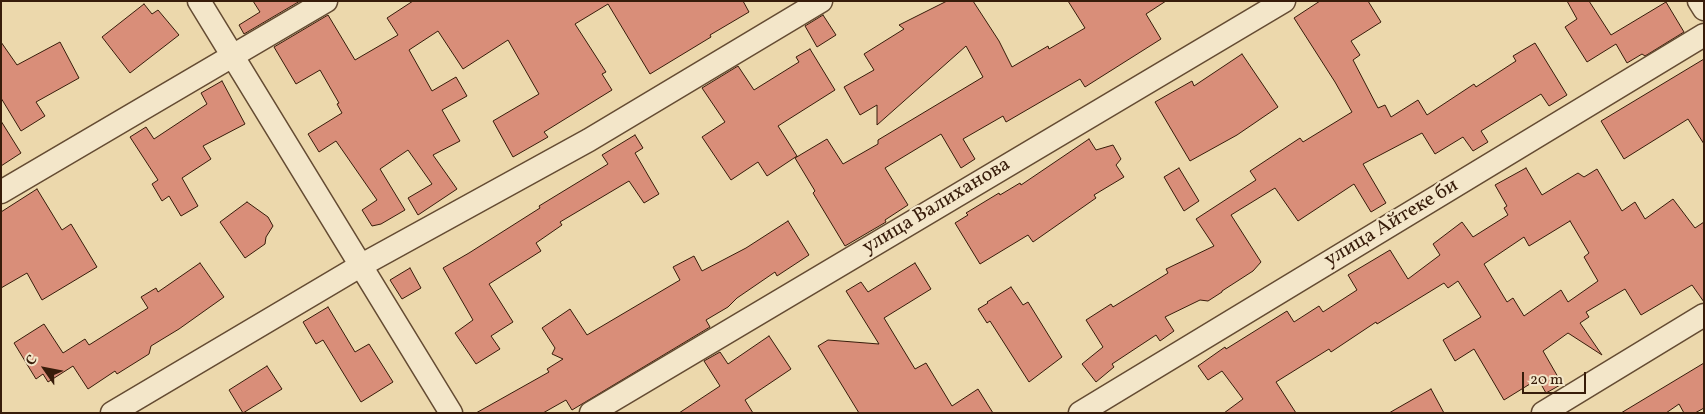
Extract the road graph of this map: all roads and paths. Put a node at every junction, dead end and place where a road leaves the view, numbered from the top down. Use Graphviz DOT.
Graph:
graph roads {
  1 [pos="200,1"];
  2 [pos="326,1"];
  3 [pos="821,1"];
  4 [pos="1284,1"];
  5 [pos="1700,1"];
  6 [pos="1704,9"];
  7 [pos="1704,35"];
  8 [pos="232,57"];
  9 [pos="1,192"];
  10 [pos="360,266"];
  11 [pos="1704,315"];
  12 [pos="112,413"];
  13 [pos="451,413"];
  14 [pos="591,413"];
  15 [pos="1080,413"];
  16 [pos="1543,413"];
  1 -- 8 [label="street"];
  2 -- 8 [label="street"];
  3 -- 10 [label="street"];
  4 -- 14 [label="street, улица Валиханова"];
  5 -- 6 [label="street"];
  7 -- 15 [label="street, улица Айтеке би"];
  8 -- 9 [label="street"];
  8 -- 10 [label="street"];
  10 -- 12 [label="street"];
  10 -- 13 [label="street"];
  11 -- 16 [label="street"];
}
